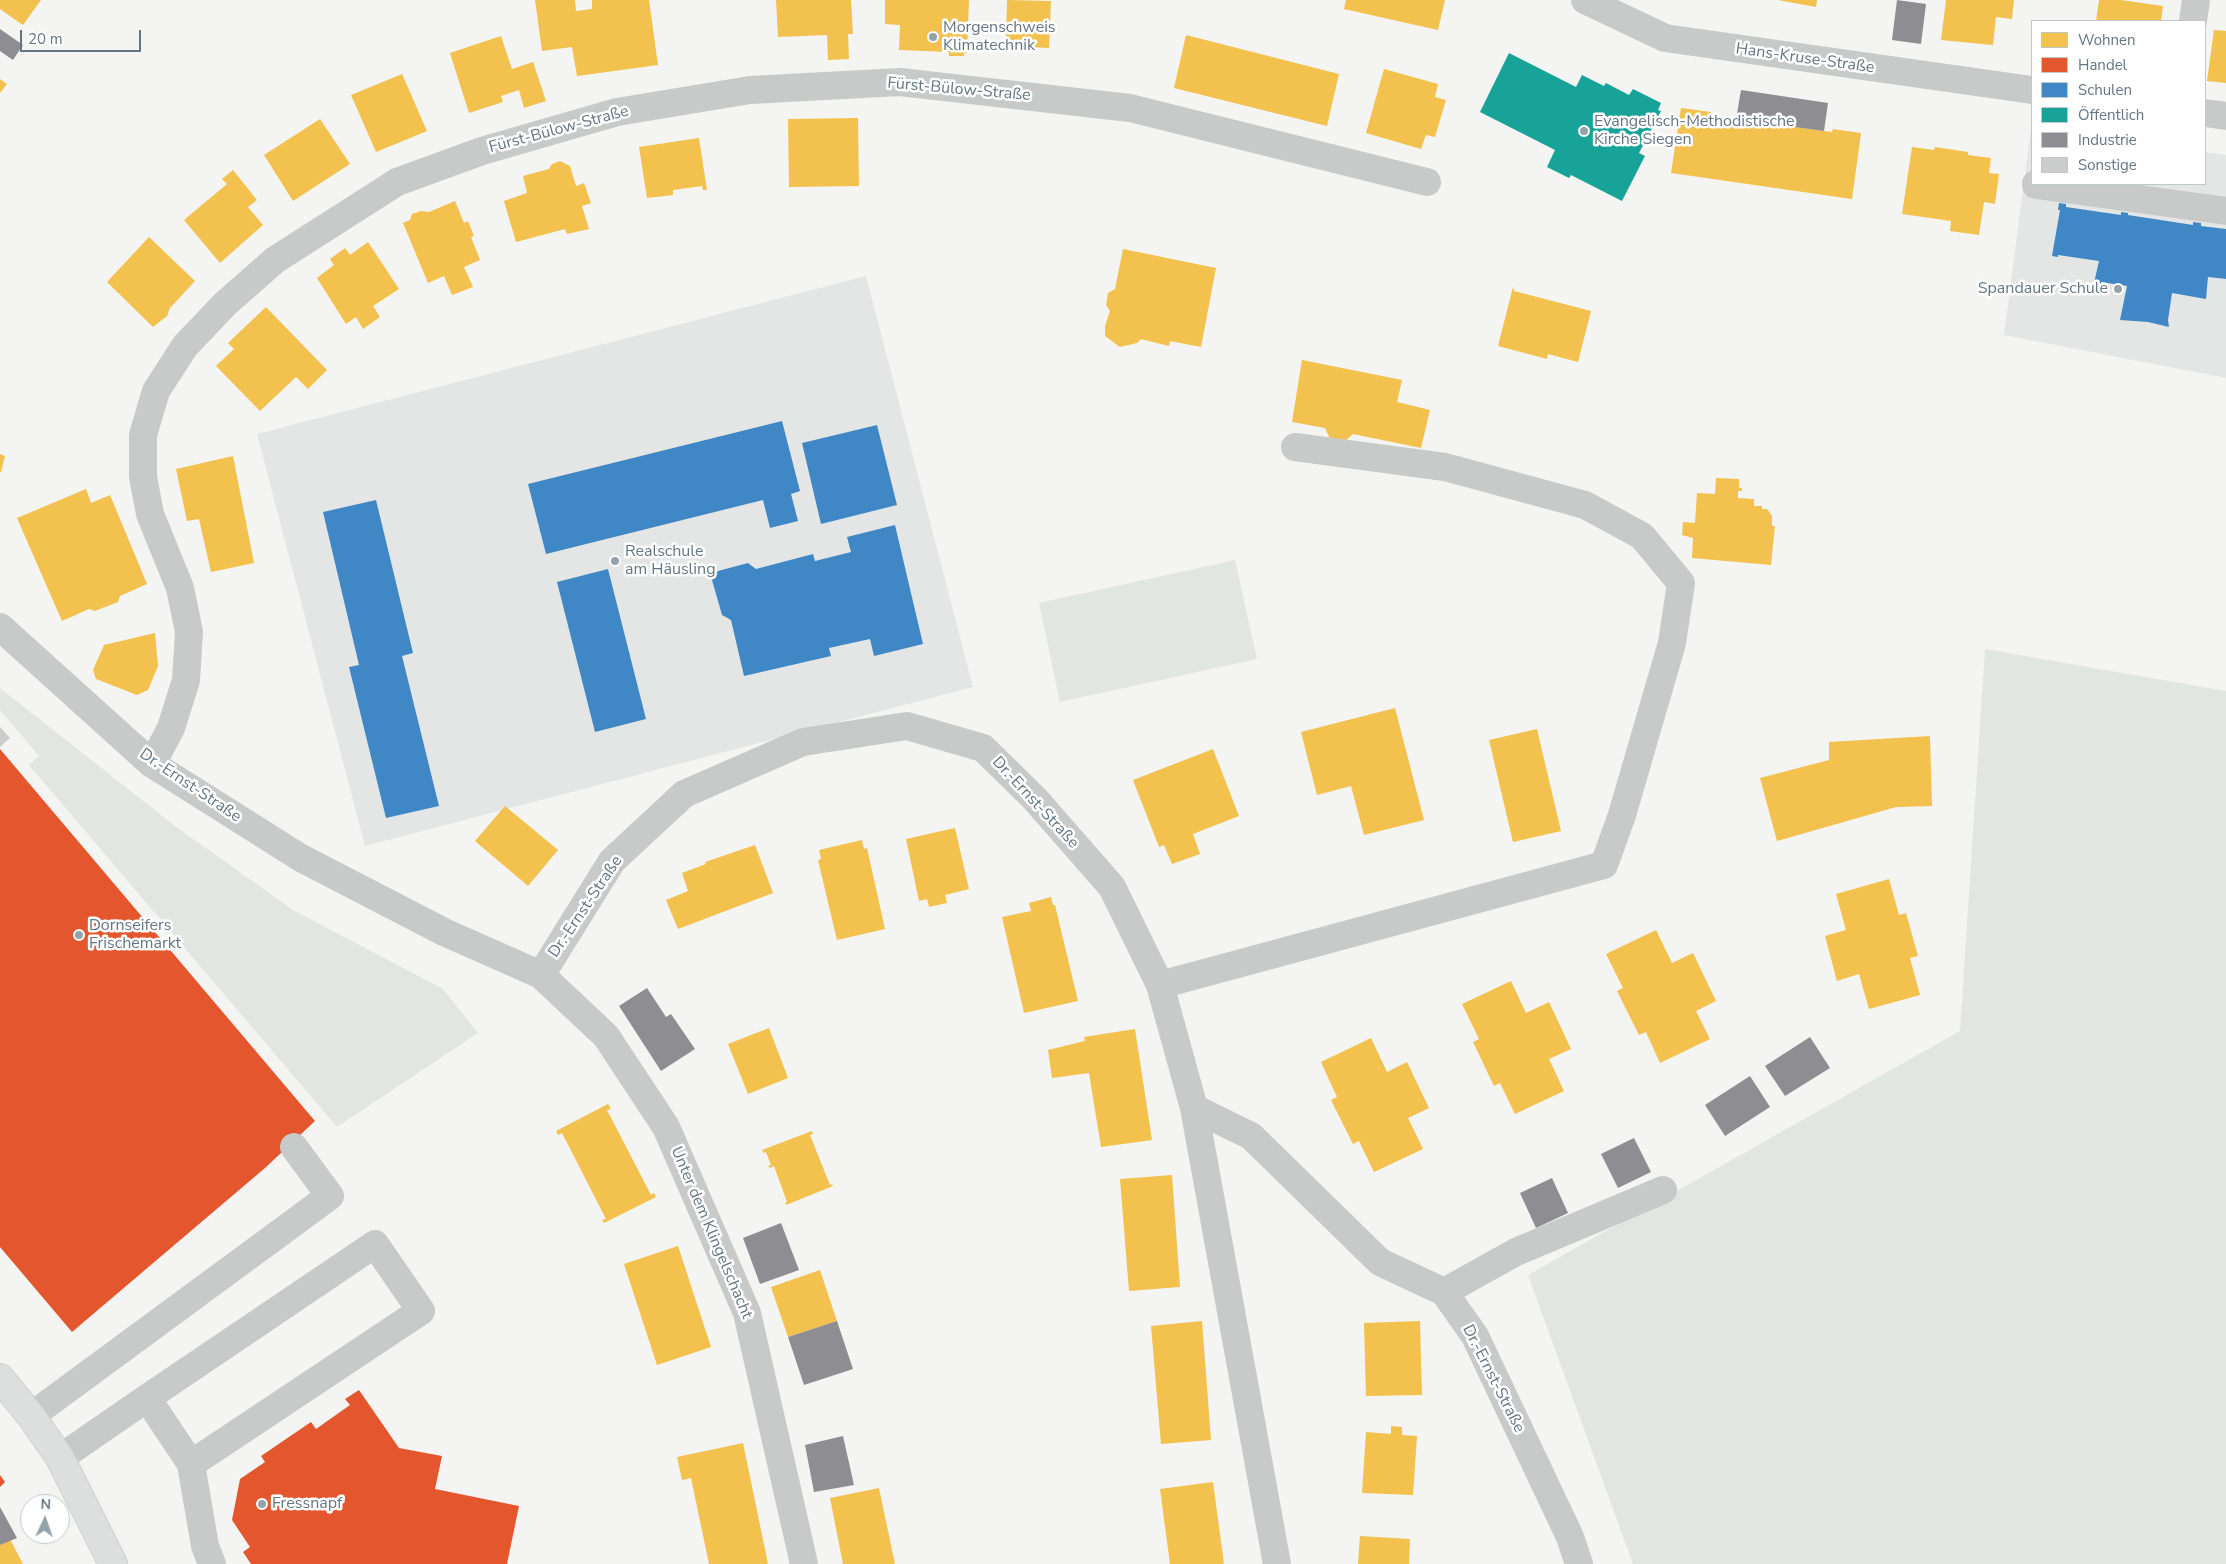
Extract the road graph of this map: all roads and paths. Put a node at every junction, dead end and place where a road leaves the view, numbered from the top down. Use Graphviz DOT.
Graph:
graph roads {
  1 [pos="1585,0"];
  2 [pos="2196,0"];
  3 [pos="2193,20"];
  4 [pos="2031,90"];
  5 [pos="2206,113"];
  6 [pos="2226,116"];
  7 [pos="1427,182"];
  8 [pos="2036,185"];
  9 [pos="2226,211"];
  10 [pos="1295,447"];
  11 [pos="0,627"];
  12 [pos="152,764"];
  13 [pos="541,975"];
  14 [pos="1160,985"];
  15 [pos="606,1036"];
  16 [pos="1194,1108"];
  17 [pos="294,1147"];
  18 [pos="1663,1190"];
  19 [pos="1444,1292"];
  20 [pos="0,1378"];
  21 [pos="147,1398"];
  22 [pos="31,1416"];
  23 [pos="60,1458"];
  24 [pos="191,1464"];
  25 [pos="113,1564"];
  26 [pos="212,1564"];
  27 [pos="804,1564"];
  28 [pos="1277,1564"];
  29 [pos="1579,1564"];
  1 -- 4 [label="street, Hans-Kruse-Straße"];
  2 -- 3 [label="street"];
  5 -- 6 [label="street"];
  7 -- 12 [label="street, Fürst-Bülow-Straße"];
  8 -- 9 [label="street"];
  10 -- 14 [label="street"];
  11 -- 12 [label="street, Dr.-Ernst-Straße"];
  12 -- 13 [label="street, Dr.-Ernst-Straße"];
  13 -- 14 [label="street, Dr.-Ernst-Straße"];
  13 -- 15 [label="street, Dr.-Ernst-Straße"];
  14 -- 16 [label="street, Dr.-Ernst-Straße"];
  15 -- 27 [label="street, Unter dem Klingelschacht"];
  16 -- 19 [label="street, Dr.-Ernst-Straße"];
  16 -- 28 [label="street, Dr.-Ernst-Straße"];
  17 -- 22 [label="street"];
  18 -- 19 [label="street"];
  19 -- 29 [label="street, Dr.-Ernst-Straße"];
  20 -- 22 [label="main road"];
  21 -- 23 [label="street"];
  21 -- 24 [label="street"];
  21 -- 24 [label="street"];
  22 -- 23 [label="main road"];
  23 -- 25 [label="main road"];
  24 -- 26 [label="street"];
}
